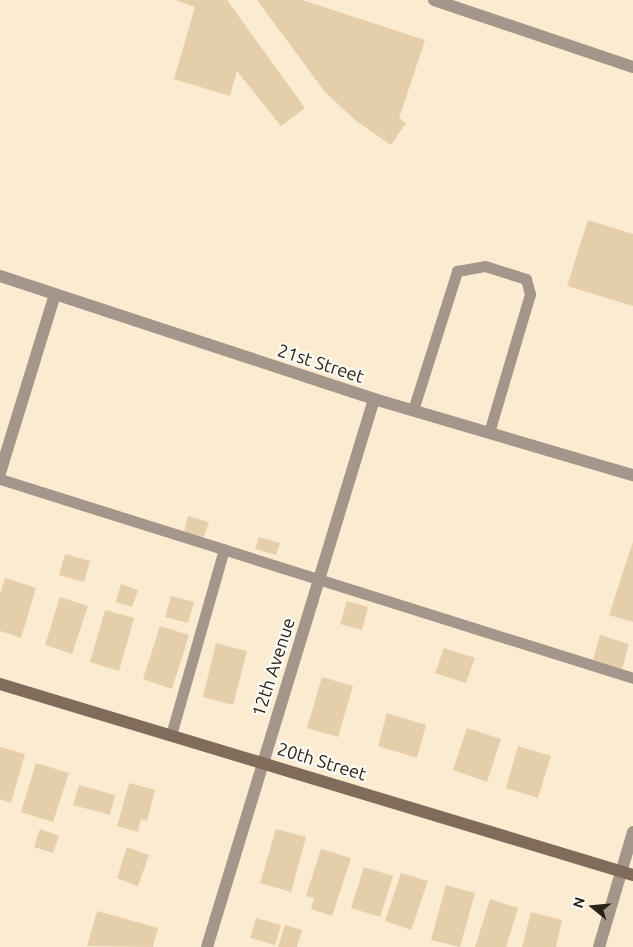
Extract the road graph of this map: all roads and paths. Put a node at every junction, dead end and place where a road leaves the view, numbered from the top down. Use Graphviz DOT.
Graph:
graph roads {
  1 [pos="434,0"];
  2 [pos="633,67"];
  3 [pos="0,276"];
  4 [pos="54,294"];
  5 [pos="374,398"];
  6 [pos="413,410"];
  7 [pos="489,432"];
  8 [pos="0,473"];
  9 [pos="633,475"];
  10 [pos="0,479"];
  11 [pos="224,549"];
  12 [pos="320,579"];
  13 [pos="633,678"];
  14 [pos="0,684"];
  15 [pos="171,735"];
  16 [pos="261,760"];
  17 [pos="633,832"];
  18 [pos="627,873"];
  19 [pos="207,947"];
  20 [pos="599,947"];
  1 -- 2 [label="street"];
  3 -- 4 [label="street, 21st Street"];
  4 -- 5 [label="street, 21st Street"];
  4 -- 8 [label="street"];
  5 -- 6 [label="street, 21st Street"];
  5 -- 12 [label="street, 12th Avenue"];
  6 -- 7 [label="street, 21st Street"];
  6 -- 7 [label="lane"];
  7 -- 9 [label="street, 21st Street"];
  10 -- 11 [label="lane"];
  11 -- 12 [label="lane"];
  11 -- 15 [label="lane"];
  12 -- 13 [label="lane"];
  12 -- 16 [label="street, 12th Avenue"];
  14 -- 15 [label="street, 20th Street"];
  15 -- 16 [label="street, 20th Street"];
  16 -- 18 [label="street, 20th Street"];
  16 -- 19 [label="street, 12th Avenue"];
  17 -- 18 [label="street"];
  18 -- 20 [label="street"];
}
